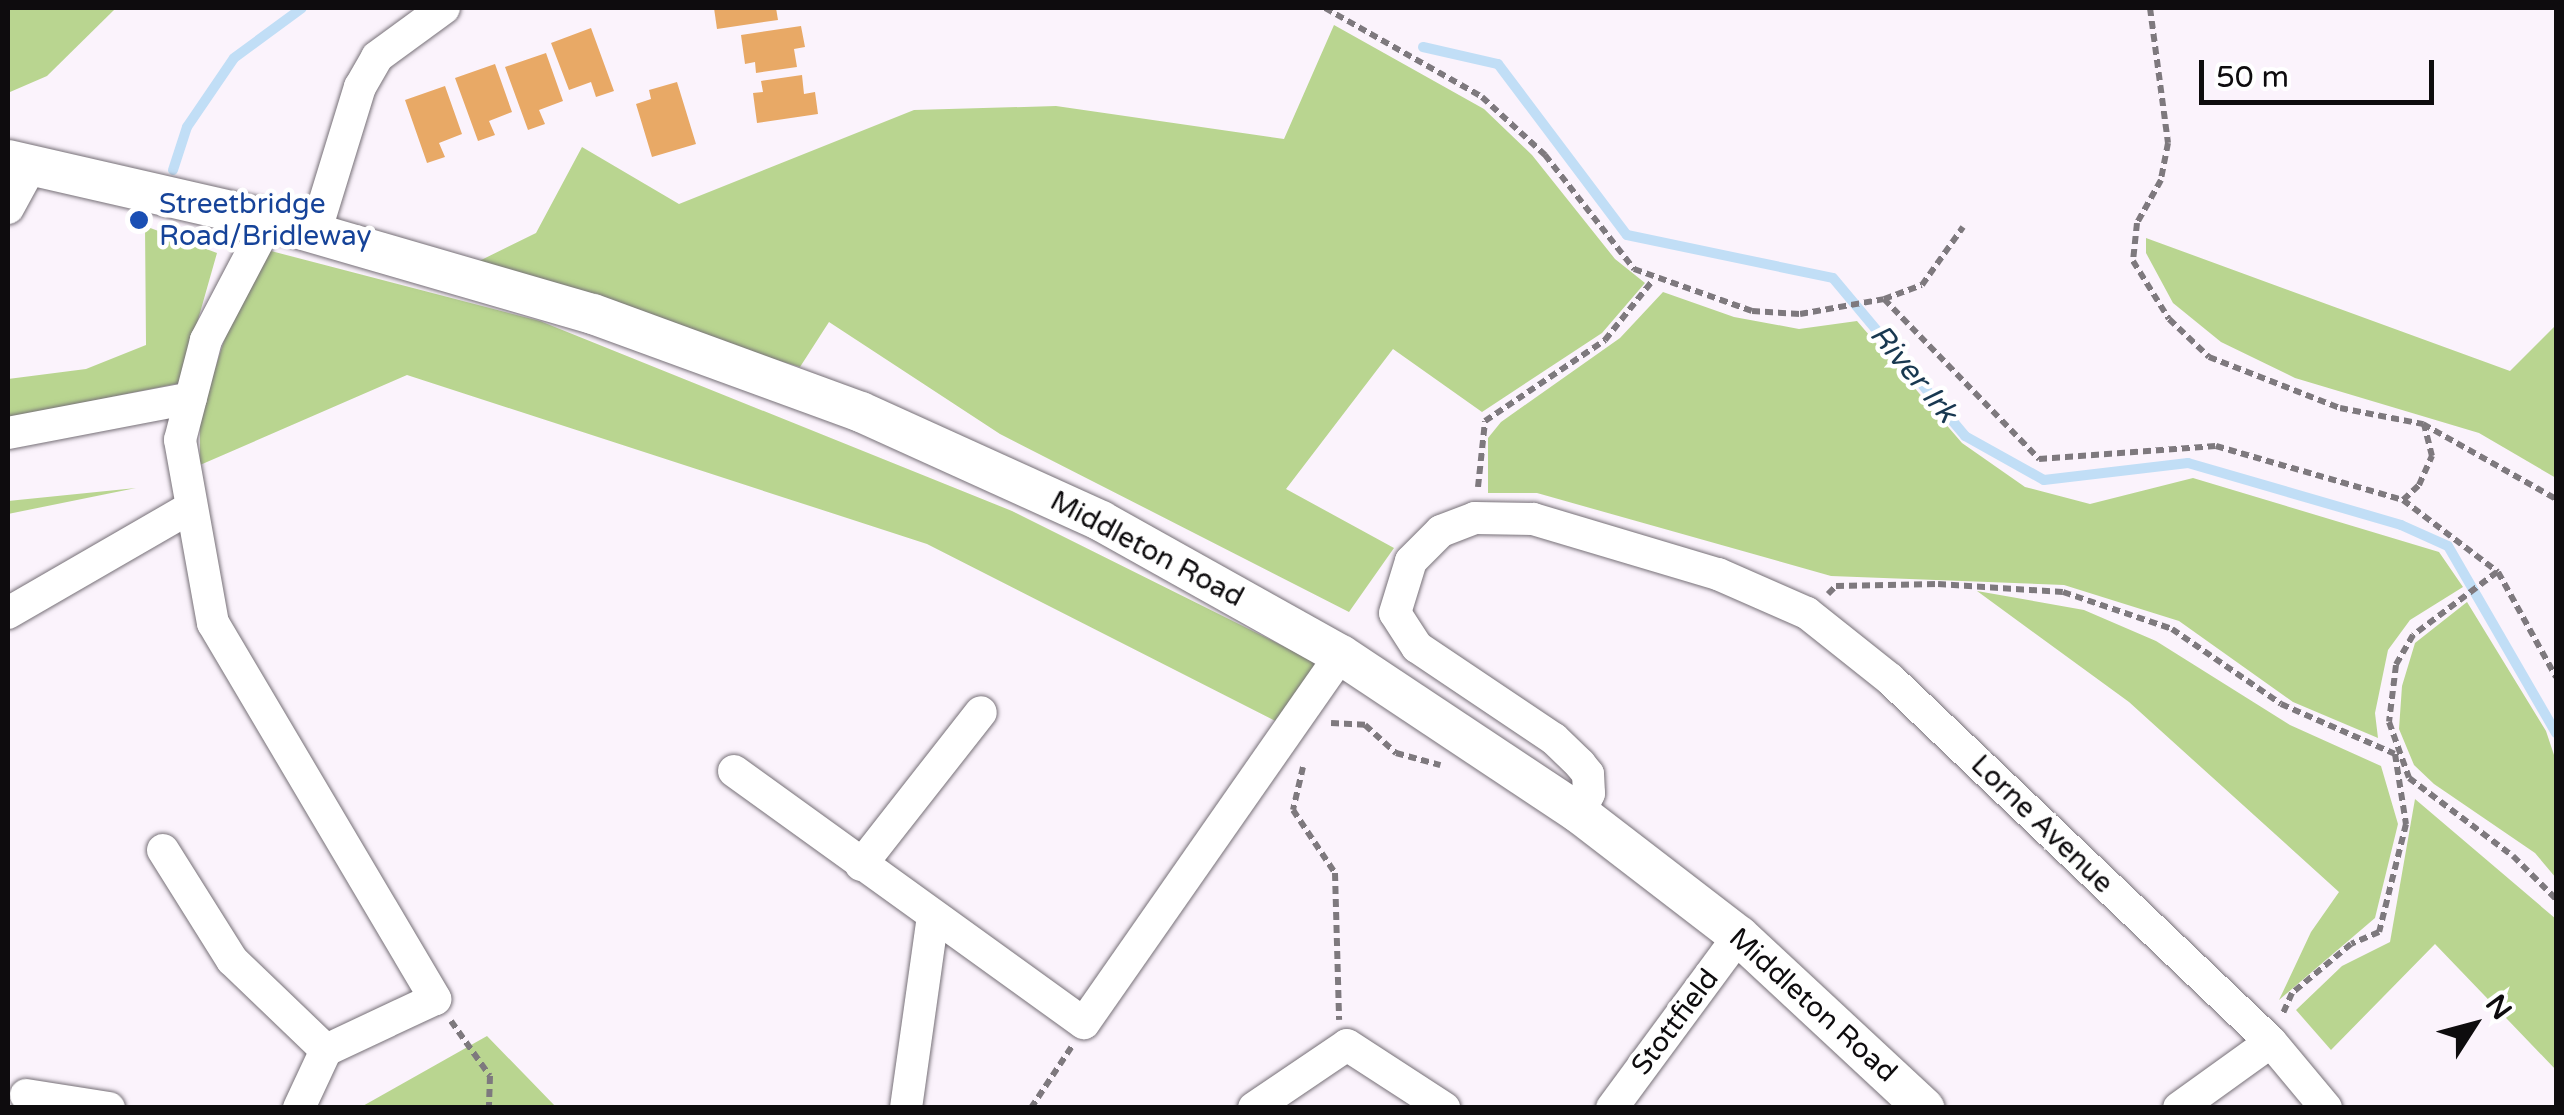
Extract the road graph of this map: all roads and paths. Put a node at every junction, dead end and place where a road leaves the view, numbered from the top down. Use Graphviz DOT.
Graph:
graph roads {
  1 [pos="444,8"];
  2 [pos="1325,8"];
  3 [pos="2150,8"];
  4 [pos="20,162"];
  5 [pos="8,208"];
  6 [pos="259,217"];
  7 [pos="1963,228"];
  8 [pos="315,233"];
  9 [pos="1653,280"];
  10 [pos="1884,299"];
  11 [pos="191,398"];
  12 [pos="2423,424"];
  13 [pos="8,433"];
  14 [pos="2556,499"];
  15 [pos="2403,500"];
  16 [pos="190,508"];
  17 [pos="1474,518"];
  18 [pos="2498,572"];
  19 [pos="1806,613"];
  20 [pos="8,614"];
  21 [pos="1341,655"];
  22 [pos="2556,677"];
  23 [pos="981,712"];
  24 [pos="1316,728"];
  25 [pos="1472,741"];
  26 [pos="2395,754"];
  27 [pos="1305,758"];
  28 [pos="734,771"];
  29 [pos="1579,812"];
  30 [pos="162,850"];
  31 [pos="862,865"];
  32 [pos="2556,899"];
  33 [pos="932,917"];
  34 [pos="1739,936"];
  35 [pos="436,999"];
  36 [pos="1084,1023"];
  37 [pos="2271,1042"];
  38 [pos="1348,1046"];
  39 [pos="326,1050"];
  40 [pos="26,1095"];
  41 [pos="109,1108"];
  42 [pos="299,1108"];
  43 [pos="489,1108"];
  44 [pos="906,1108"];
  45 [pos="1031,1108"];
  46 [pos="1254,1108"];
  47 [pos="1444,1108"];
  48 [pos="1612,1108"];
  49 [pos="1924,1108"];
  50 [pos="2179,1108"];
  51 [pos="2326,1108"];
  1 -- 8 [label="street"];
  2 -- 9 [label="path"];
  3 -- 12 [label="path"];
  4 -- 5 [label="street"];
  4 -- 6 [label="main road, Middleton Road"];
  6 -- 8 [label="main road, Middleton Road"];
  6 -- 11 [label="street"];
  7 -- 10 [label="path"];
  8 -- 21 [label="main road, Middleton Road"];
  9 -- 10 [label="path"];
  9 -- 17 [label="path"];
  10 -- 15 [label="path"];
  11 -- 13 [label="street"];
  11 -- 16 [label="street"];
  12 -- 14 [label="path"];
  12 -- 15 [label="path"];
  15 -- 18 [label="path"];
  16 -- 20 [label="street"];
  16 -- 35 [label="street"];
  17 -- 19 [label="street, Lorne Avenue"];
  17 -- 29 [label="street"];
  18 -- 22 [label="path"];
  18 -- 26 [label="path"];
  19 -- 26 [label="path"];
  19 -- 37 [label="street, Lorne Avenue"];
  21 -- 25 [label="main road, Middleton Road"];
  21 -- 36 [label="street"];
  23 -- 31 [label="street"];
  24 -- 25 [label="path"];
  25 -- 29 [label="main road, Middleton Road"];
  26 -- 32 [label="path"];
  26 -- 37 [label="path"];
  27 -- 38 [label="path"];
  28 -- 31 [label="street"];
  29 -- 34 [label="main road, Middleton Road"];
  30 -- 39 [label="street"];
  31 -- 33 [label="street"];
  33 -- 36 [label="street"];
  33 -- 44 [label="street"];
  34 -- 48 [label="street, Stottfield"];
  34 -- 49 [label="main road, Middleton Road"];
  35 -- 39 [label="street"];
  35 -- 43 [label="path"];
  36 -- 45 [label="path"];
  37 -- 50 [label="street"];
  37 -- 51 [label="street, Lorne Avenue"];
  38 -- 46 [label="street"];
  38 -- 47 [label="street"];
  39 -- 42 [label="street"];
  40 -- 41 [label="street"];
}
